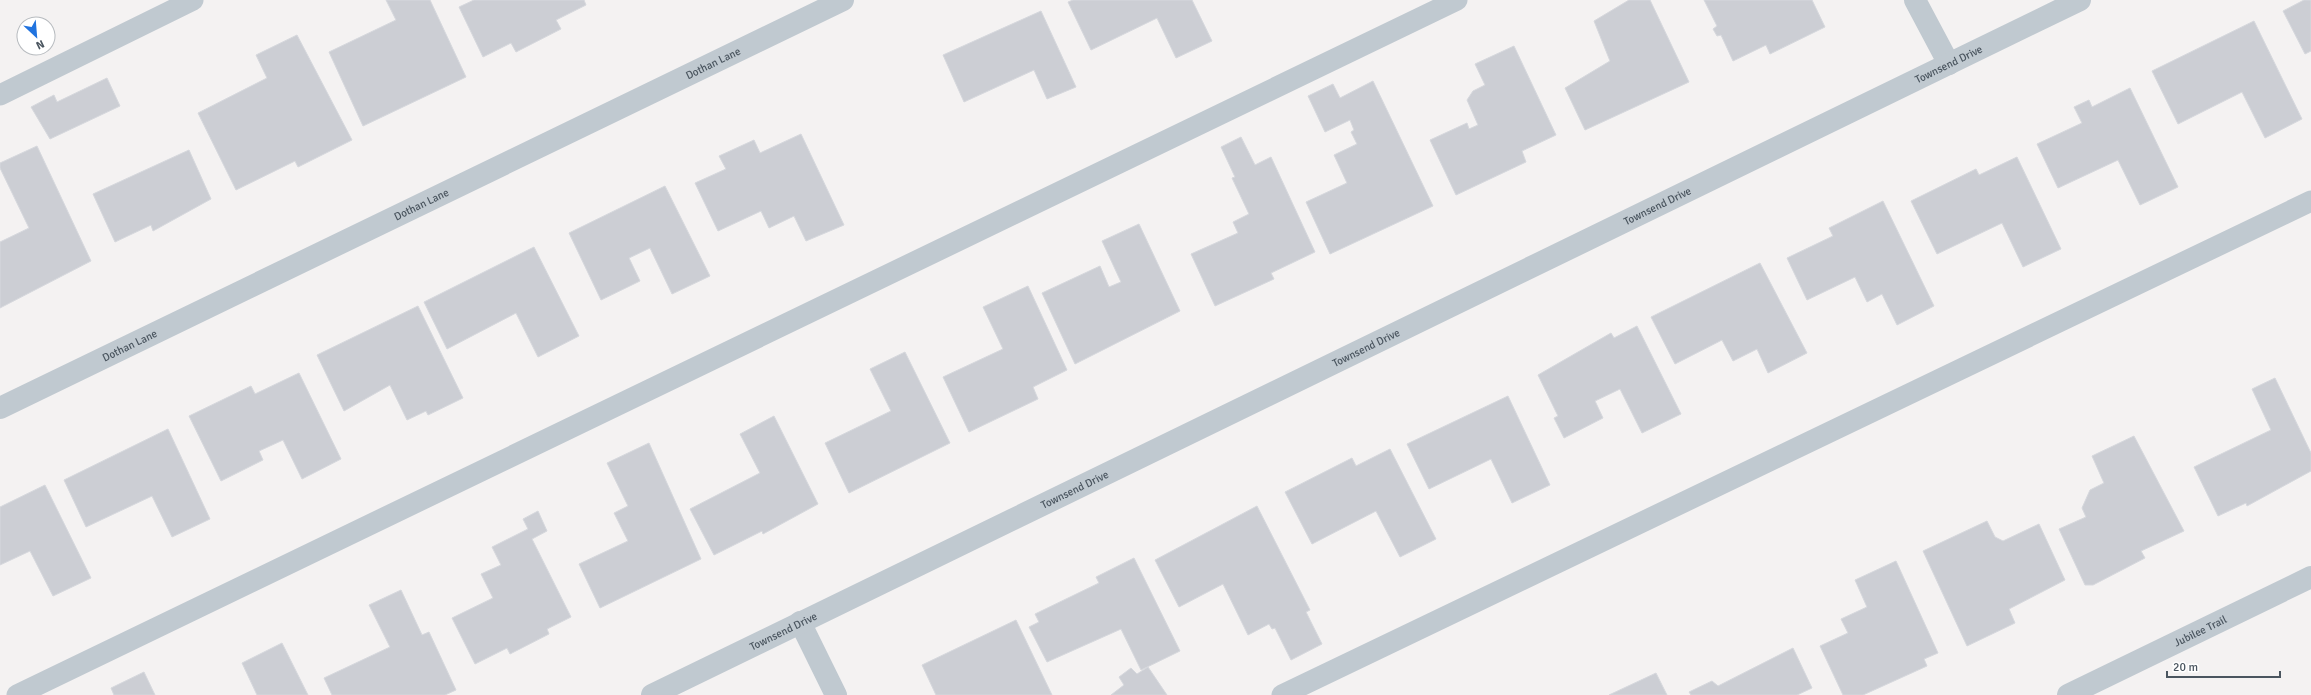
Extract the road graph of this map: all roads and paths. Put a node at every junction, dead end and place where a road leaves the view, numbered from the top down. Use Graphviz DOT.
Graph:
graph roads {
  1 [pos="193,0"];
  2 [pos="843,0"];
  3 [pos="1457,0"];
  4 [pos="1915,0"];
  5 [pos="2080,0"];
  6 [pos="1949,64"];
  7 [pos="0,95"];
  8 [pos="2311,201"];
  9 [pos="0,408"];
  10 [pos="2311,577"];
  11 [pos="800,622"];
  12 [pos="18,695"];
  13 [pos="652,695"];
  14 [pos="836,695"];
  15 [pos="1282,695"];
  16 [pos="2068,695"];
  1 -- 7 [label="lane"];
  2 -- 9 [label="street, Dothan Lane"];
  3 -- 12 [label="lane"];
  4 -- 6 [label="street"];
  5 -- 6 [label="street, Townsend Drive"];
  6 -- 11 [label="street, Townsend Drive"];
  8 -- 15 [label="lane"];
  10 -- 16 [label="street, Jubilee Trail"];
  11 -- 13 [label="street, Townsend Drive"];
  11 -- 14 [label="street"];
}
